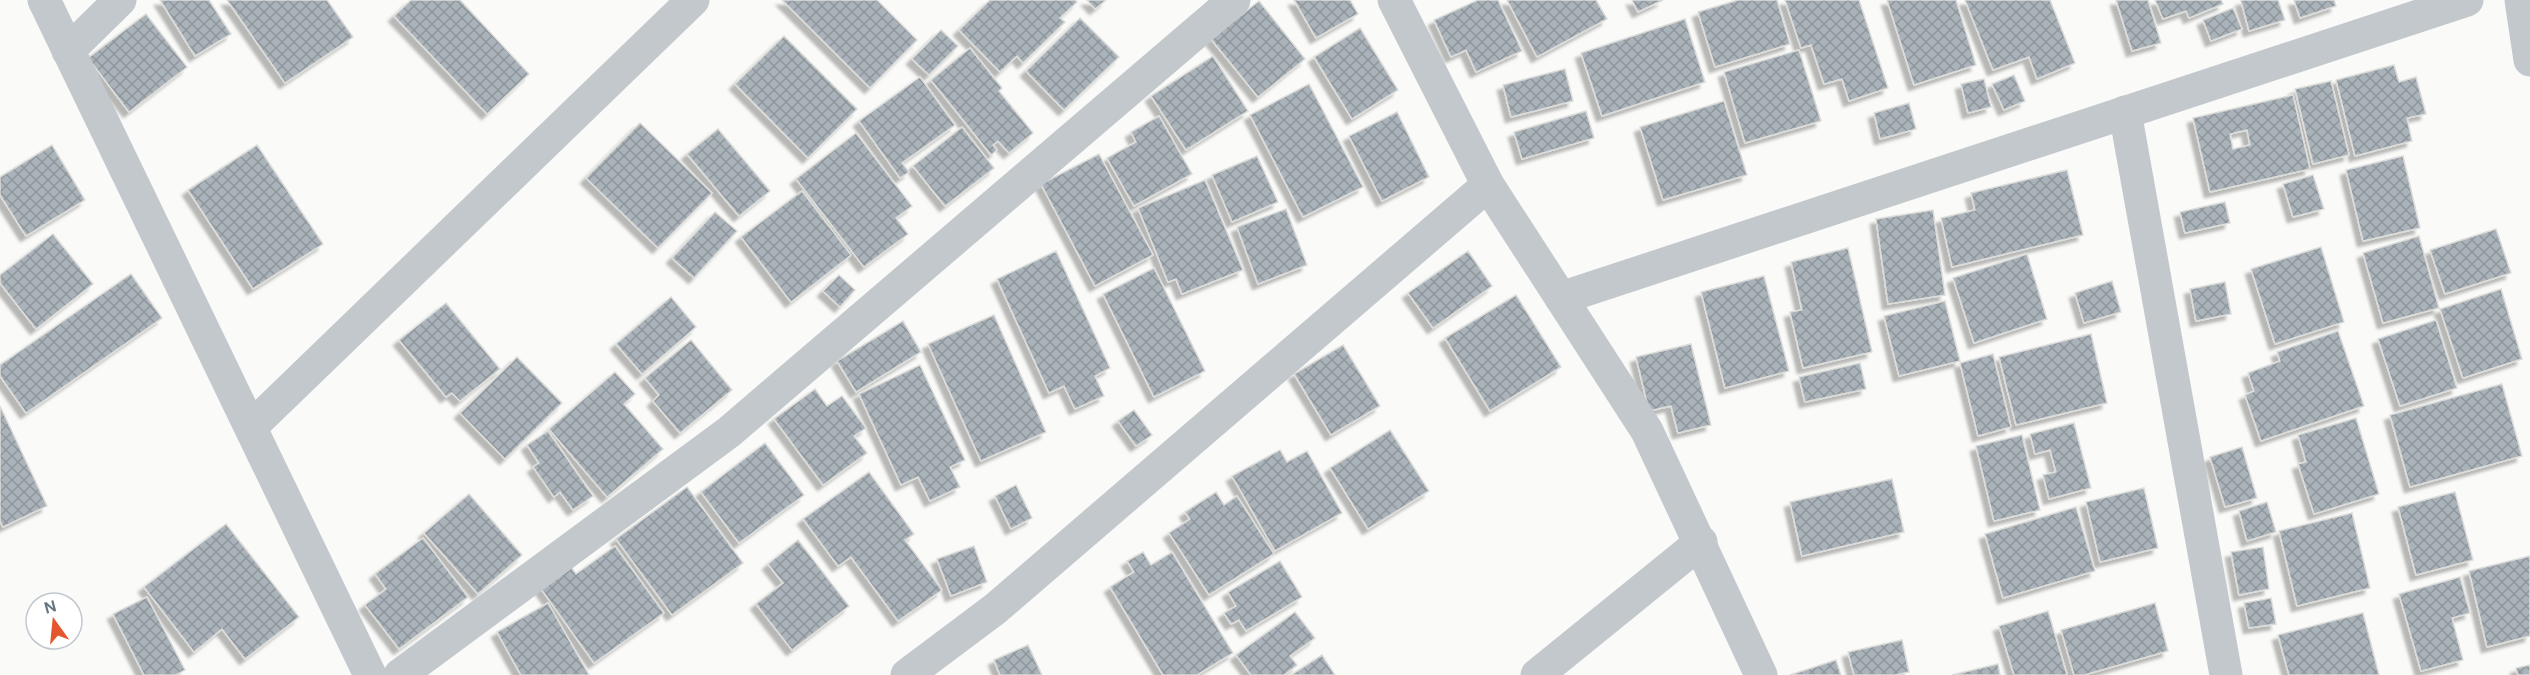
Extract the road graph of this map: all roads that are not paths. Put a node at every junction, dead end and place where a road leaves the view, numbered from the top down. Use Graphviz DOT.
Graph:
graph roads {
  1 [pos="44,0"];
  2 [pos="120,0"];
  3 [pos="693,0"];
  4 [pos="1234,0"];
  5 [pos="1394,0"];
  6 [pos="2467,0"];
  7 [pos="2521,0"];
  8 [pos="68,51"];
  9 [pos="2530,60"];
  10 [pos="2125,112"];
  11 [pos="1488,185"];
  12 [pos="1561,298"];
  13 [pos="251,427"];
  14 [pos="1701,542"];
  15 [pos="370,675"];
  16 [pos="400,675"];
  17 [pos="907,675"];
  18 [pos="1537,675"];
  19 [pos="1761,675"];
  20 [pos="2226,675"];
  1 -- 8 [label="street"];
  2 -- 8 [label="street"];
  3 -- 13 [label="street"];
  4 -- 16 [label="street"];
  5 -- 11 [label="street"];
  6 -- 10 [label="street"];
  7 -- 9 [label="street"];
  8 -- 13 [label="street"];
  10 -- 12 [label="street"];
  10 -- 20 [label="street"];
  11 -- 12 [label="street"];
  11 -- 17 [label="street"];
  12 -- 14 [label="street"];
  13 -- 15 [label="street"];
  14 -- 18 [label="street"];
  14 -- 19 [label="street"];
}
